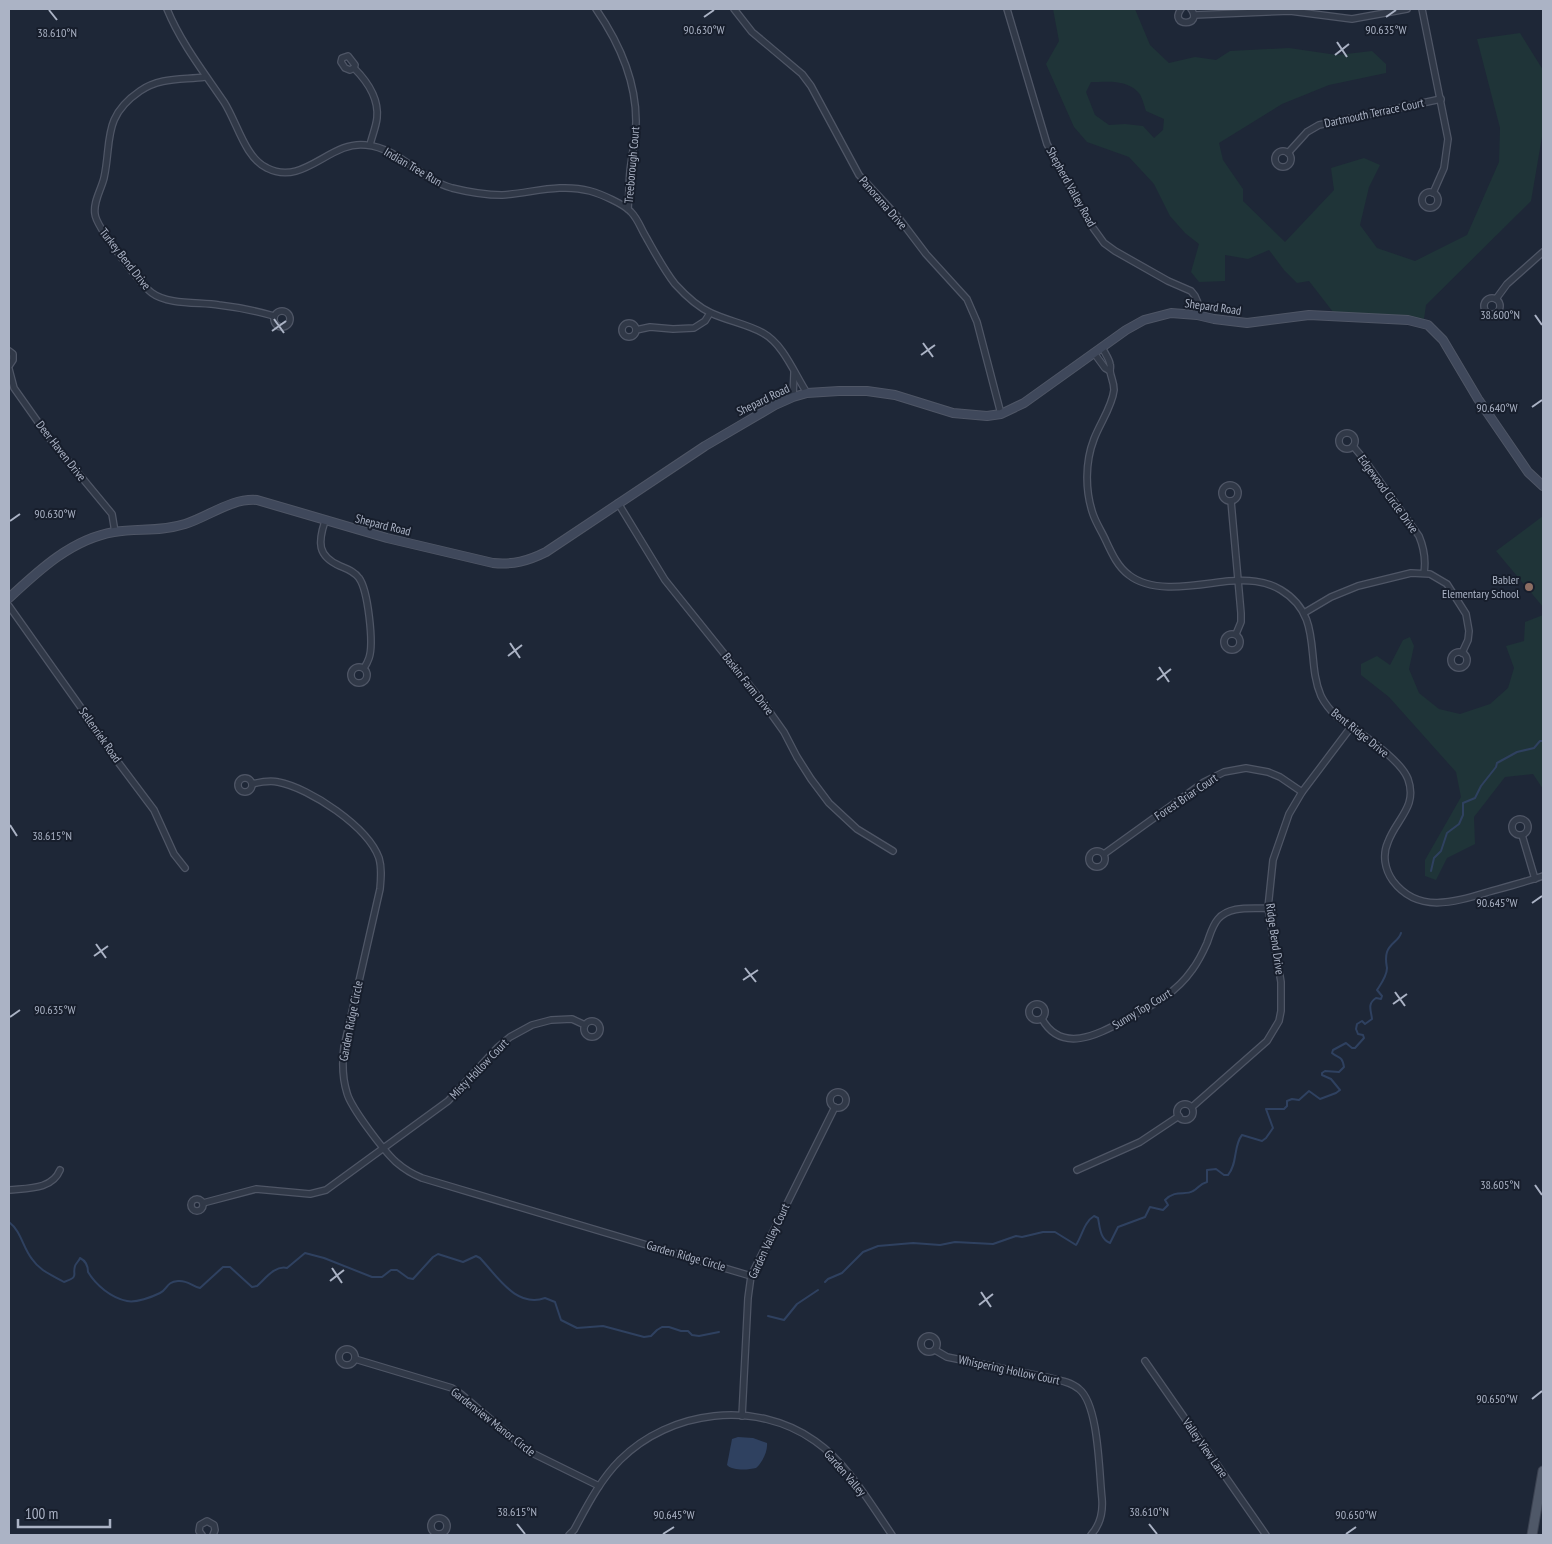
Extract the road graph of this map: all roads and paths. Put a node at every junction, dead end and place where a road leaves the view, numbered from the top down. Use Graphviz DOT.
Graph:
graph roads {
  1 [pos="166,9"];
  2 [pos="596,9"];
  3 [pos="734,9"];
  4 [pos="1007,9"];
  5 [pos="1181,9"];
  6 [pos="1407,9"];
  7 [pos="1422,9"];
  8 [pos="1192,12"];
  9 [pos="354,68"];
  10 [pos="205,76"];
  11 [pos="1441,99"];
  12 [pos="370,145"];
  13 [pos="1288,153"];
  14 [pos="1433,193"];
  15 [pos="628,209"];
  16 [pos="1543,252"];
  17 [pos="1496,299"];
  18 [pos="710,313"];
  19 [pos="1197,315"];
  20 [pos="274,316"];
  21 [pos="636,330"];
  22 [pos="1102,347"];
  23 [pos="9,351"];
  24 [pos="1094,353"];
  25 [pos="9,368"];
  26 [pos="1110,371"];
  27 [pos="794,373"];
  28 [pos="807,393"];
  29 [pos="793,397"];
  30 [pos="1001,414"];
  31 [pos="1352,446"];
  32 [pos="1543,486"];
  33 [pos="1231,501"];
  34 [pos="618,503"];
  35 [pos="325,521"];
  36 [pos="115,532"];
  37 [pos="1424,573"];
  38 [pos="1238,580"];
  39 [pos="9,598"];
  40 [pos="9,606"];
  41 [pos="1304,613"];
  42 [pos="1236,634"];
  43 [pos="1462,653"];
  44 [pos="364,668"];
  45 [pos="1351,726"];
  46 [pos="252,784"];
  47 [pos="1302,792"];
  48 [pos="1522,835"];
  49 [pos="893,851"];
  50 [pos="1104,854"];
  51 [pos="185,868"];
  52 [pos="1543,876"];
  53 [pos="1535,879"];
  54 [pos="1268,908"];
  55 [pos="1042,1019"];
  56 [pos="585,1025"];
  57 [pos="835,1107"];
  58 [pos="1192,1107"];
  59 [pos="1179,1116"];
  60 [pos="384,1148"];
  61 [pos="60,1170"];
  62 [pos="1077,1170"];
  63 [pos="9,1190"];
  64 [pos="203,1203"];
  65 [pos="751,1276"];
  66 [pos="935,1350"];
  67 [pos="355,1359"];
  68 [pos="1146,1361"];
  69 [pos="742,1416"];
  70 [pos="1543,1471"];
  71 [pos="599,1486"];
  72 [pos="202,1535"];
  73 [pos="213,1535"];
  74 [pos="569,1535"];
  75 [pos="892,1535"];
  76 [pos="1091,1535"];
  77 [pos="1266,1535"];
  78 [pos="1532,1535"];
  1 -- 10 [label="street, Indian Tree Run"];
  2 -- 15 [label="street, Treeborough Court"];
  3 -- 30 [label="street, Panorama Drive"];
  4 -- 19 [label="street, Shepherd Valley Road"];
  5 -- 8 [label="street"];
  6 -- 8 [label="street"];
  7 -- 11 [label="street"];
  9 -- 12 [label="street"];
  10 -- 12 [label="street, Indian Tree Run"];
  10 -- 20 [label="street, Turkey Bend Drive"];
  11 -- 13 [label="street, Dartmouth Terrace Court"];
  11 -- 14 [label="street"];
  12 -- 15 [label="street, Indian Tree Run"];
  15 -- 18 [label="street, Indian Tree Run"];
  16 -- 17 [label="street"];
  18 -- 21 [label="street"];
  18 -- 27 [label="street, Indian Tree Run"];
  19 -- 22 [label="street, Shepard Road"];
  19 -- 32 [label="street, Shepard Road"];
  22 -- 24 [label="street, Shepard Road"];
  22 -- 26 [label="street, Bent Ridge Drive"];
  23 -- 25 [label="street, Deer Haven Drive"];
  24 -- 26 [label="street"];
  24 -- 30 [label="street, Shepard Road"];
  25 -- 36 [label="street, Deer Haven Drive"];
  26 -- 38 [label="street, Bent Ridge Drive"];
  27 -- 28 [label="street, Indian Tree Run"];
  27 -- 29 [label="street"];
  28 -- 29 [label="street, Shepard Road"];
  28 -- 30 [label="street, Shepard Road"];
  29 -- 34 [label="street, Shepard Road"];
  31 -- 37 [label="street, Edgewood Circle Drive"];
  33 -- 38 [label="street"];
  34 -- 35 [label="street, Shepard Road"];
  34 -- 49 [label="street, Baskin Farm Drive"];
  35 -- 36 [label="street, Shepard Road"];
  35 -- 44 [label="street"];
  36 -- 39 [label="street, Shepard Road"];
  37 -- 41 [label="street"];
  37 -- 43 [label="street"];
  38 -- 41 [label="street, Bent Ridge Drive"];
  38 -- 42 [label="street"];
  40 -- 51 [label="street, Sellenriek Road"];
  41 -- 45 [label="street, Bent Ridge Drive"];
  45 -- 47 [label="street, Ridge Bend Drive"];
  45 -- 53 [label="street, Bent Ridge Drive"];
  46 -- 60 [label="street, Garden Ridge Circle"];
  47 -- 50 [label="street, Forest Briar Court"];
  47 -- 54 [label="street, Ridge Bend Drive"];
  48 -- 53 [label="street"];
  52 -- 53 [label="street, Bent Ridge Drive"];
  54 -- 55 [label="street, Sunny Top Court"];
  54 -- 58 [label="street, Ridge Bend Drive"];
  56 -- 60 [label="street, Misty Hollow Court"];
  57 -- 65 [label="street, Garden Valley Court"];
  58 -- 59 [label="street, Ridge Bend Drive"];
  58 -- 59 [label="street, Ridge Bend Drive"];
  59 -- 62 [label="street, Ridge Bend Drive"];
  60 -- 64 [label="street, Misty Hollow Court"];
  60 -- 65 [label="street, Garden Ridge Circle"];
  61 -- 63 [label="street"];
  65 -- 69 [label="street, Garden Valley Court"];
  66 -- 76 [label="street, Whispering Hollow Court"];
  67 -- 71 [label="street, Gardenview Manor Circle"];
  68 -- 77 [label="street, Valley View Lane"];
  69 -- 71 [label="street, Garden Valley"];
  69 -- 75 [label="street, Garden Valley"];
  70 -- 78 [label="main road"];
  71 -- 74 [label="street, Garden Valley"];
  72 -- 73 [label="street"];
}
